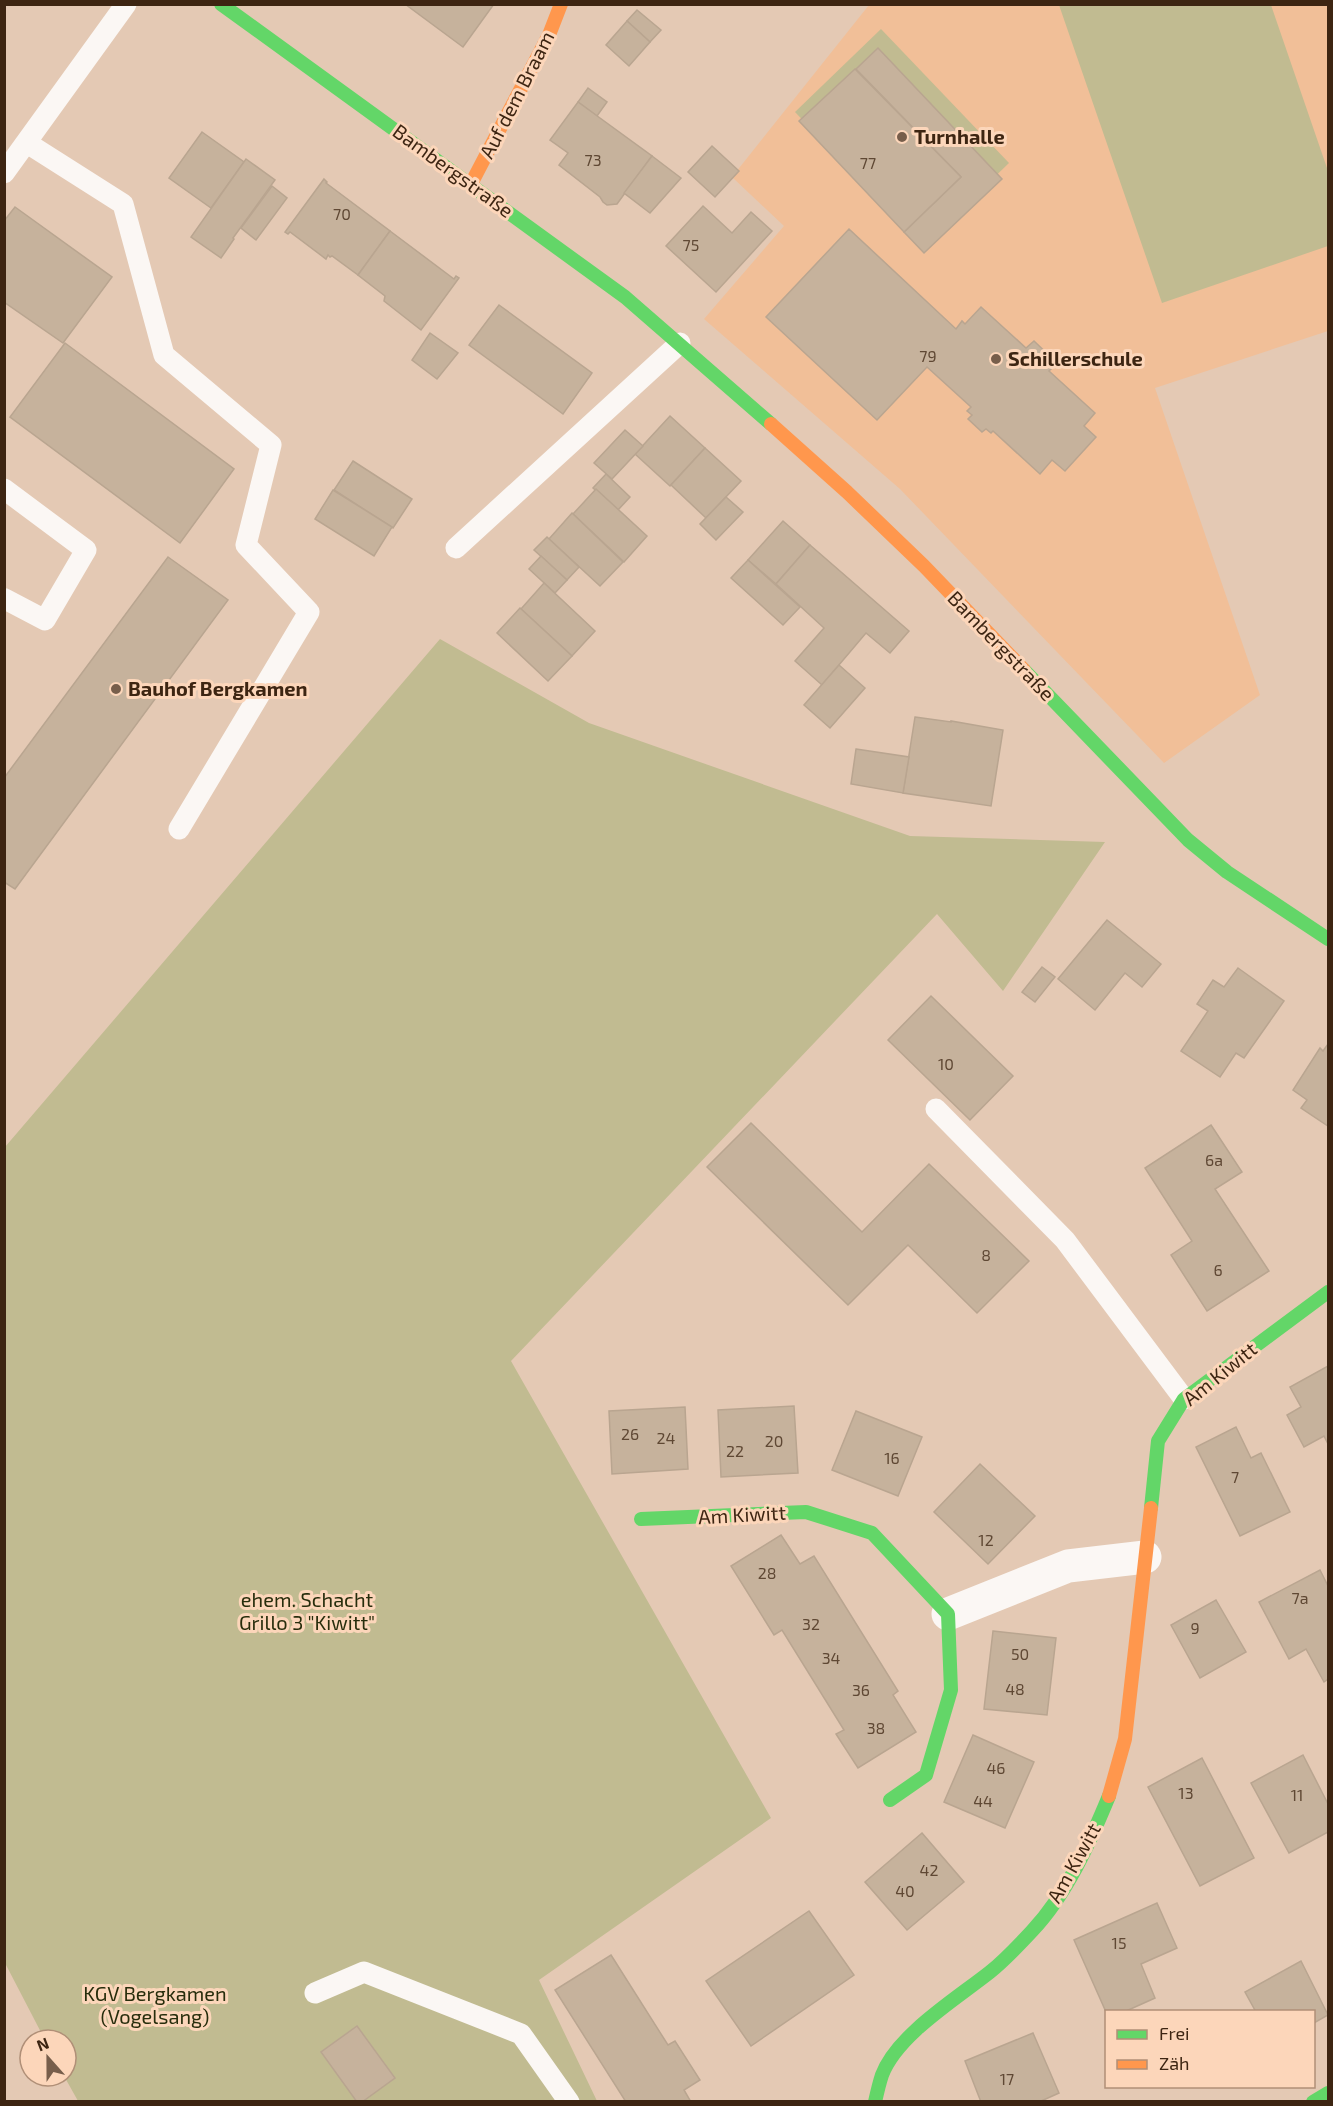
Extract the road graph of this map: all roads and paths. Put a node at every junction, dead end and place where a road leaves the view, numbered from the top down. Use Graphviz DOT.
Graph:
graph roads {
  1 [pos="126,4"];
  2 [pos="221,4"];
  3 [pos="561,4"];
  4 [pos="27,143"];
  5 [pos="7,166"];
  6 [pos="471,184"];
  7 [pos="680,343"];
  8 [pos="4,489"];
  9 [pos="456,548"];
  10 [pos="4,600"];
  11 [pos="179,829"];
  12 [pos="1329,939"];
  13 [pos="936,1109"];
  14 [pos="1329,1292"];
  15 [pos="1184,1400"];
  16 [pos="641,1520"];
  17 [pos="1145,1557"];
  18 [pos="948,1614"];
  19 [pos="891,1800"];
  20 [pos="315,1993"];
  21 [pos="1329,2093"];
  22 [pos="568,2102"];
  23 [pos="875,2102"];
  24 [pos="1313,2102"];
  1 -- 4 [label="lane"];
  2 -- 6 [label="street, Bambergstraße"];
  3 -- 6 [label="street, Auf dem Braam"];
  4 -- 5 [label="lane"];
  4 -- 11 [label="lane"];
  6 -- 7 [label="street, Bambergstraße"];
  7 -- 9 [label="lane"];
  7 -- 12 [label="street, Bambergstraße"];
  8 -- 10 [label="lane"];
  13 -- 15 [label="lane"];
  14 -- 15 [label="street, Am Kiwitt"];
  15 -- 17 [label="street, Am Kiwitt"];
  16 -- 18 [label="street, Am Kiwitt"];
  17 -- 18 [label="street"];
  17 -- 23 [label="street, Am Kiwitt"];
  18 -- 19 [label="street"];
  20 -- 22 [label="lane"];
  21 -- 24 [label="street"];
}
